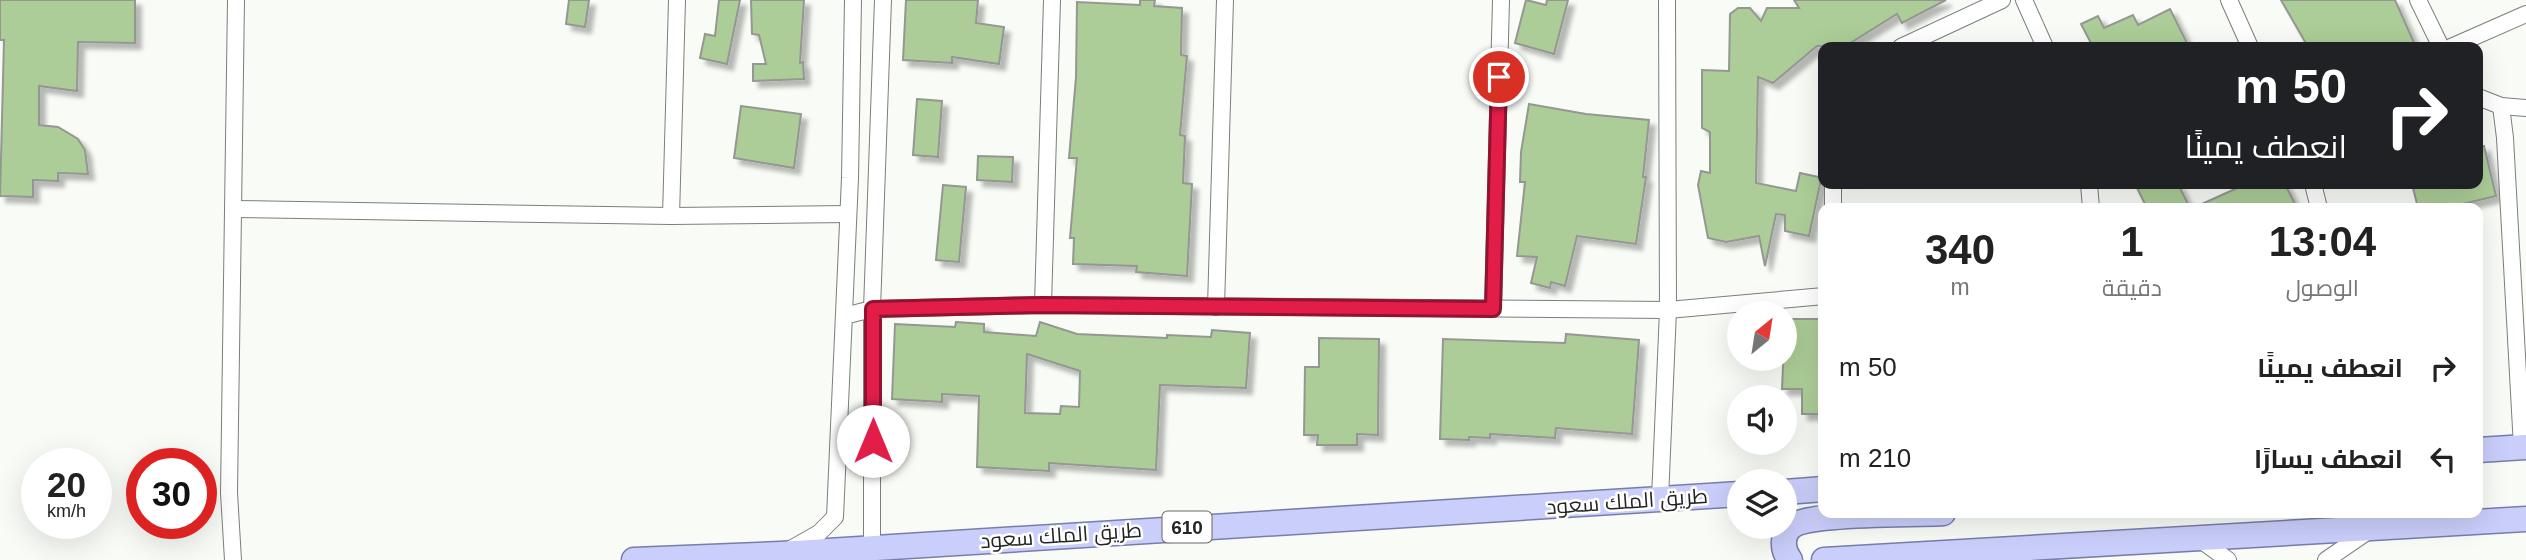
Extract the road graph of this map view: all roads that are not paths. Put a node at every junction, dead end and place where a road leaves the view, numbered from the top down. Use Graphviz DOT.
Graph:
graph roads {
  1 [pos="236,0"];
  2 [pos="677,0"];
  3 [pos="853,0"];
  4 [pos="883,0"];
  5 [pos="1052,0"];
  6 [pos="1225,0"];
  7 [pos="1501,0"];
  8 [pos="1667,0"];
  9 [pos="2024,0"];
  10 [pos="2229,0"];
  11 [pos="2418,0"];
  12 [pos="1994,2"];
  13 [pos="2526,15"];
  14 [pos="1911,42"];
  15 [pos="2043,42"];
  16 [pos="2248,42"];
  17 [pos="2439,42"];
  18 [pos="2463,42"];
  19 [pos="2483,99"];
  20 [pos="2501,106"];
  21 [pos="2526,108"];
  22 [pos="234,209"];
  23 [pos="848,214"];
  24 [pos="671,216"];
  25 [pos="1818,297"];
  26 [pos="1042,305"];
  27 [pos="1216,307"];
  28 [pos="873,309"];
  29 [pos="1493,309"];
  30 [pos="1668,310"];
  31 [pos="844,316"];
  32 [pos="2524,447"];
  33 [pos="2483,450"];
  34 [pos="1818,489"];
  35 [pos="1797,491"];
  36 [pos="1727,495"];
  37 [pos="1660,499"];
  38 [pos="1836,518"];
  39 [pos="2526,519"];
  40 [pos="2375,527"];
  41 [pos="2198,538"];
  42 [pos="780,554"];
  43 [pos="869,554"];
  44 [pos="233,560"];
  45 [pos="634,560"];
  46 [pos="1790,560"];
  47 [pos="1824,560"];
  48 [pos="2228,560"];
  49 [pos="2326,560"];
  1 -- 22 [label="street"];
  2 -- 24 [label="street"];
  3 -- 23 [label="street"];
  4 -- 28 [label="street"];
  5 -- 26 [label="street"];
  6 -- 27 [label="street"];
  7 -- 29 [label="street"];
  8 -- 30 [label="street"];
  9 -- 15 [label="street"];
  10 -- 16 [label="street"];
  11 -- 17 [label="street"];
  12 -- 14 [label="street"];
  13 -- 18 [label="street"];
  19 -- 20 [label="street"];
  20 -- 21 [label="street"];
  20 -- 32 [label="street"];
  22 -- 24 [label="street"];
  22 -- 44 [label="street"];
  23 -- 24 [label="street"];
  23 -- 31 [label="street"];
  25 -- 30 [label="street"];
  26 -- 27 [label="street"];
  26 -- 28 [label="street"];
  27 -- 29 [label="street"];
  28 -- 31 [label="street"];
  28 -- 43 [label="street"];
  29 -- 30 [label="street"];
  30 -- 37 [label="street"];
  31 -- 42 [label="street"];
  32 -- 33 [label="main road"];
  34 -- 35 [label="main road"];
  36 -- 37 [label="main road, طريق الملك سعود / 610"];
  37 -- 43 [label="main road, طريق الملك سعود / 610"];
  38 -- 46 [label="main road"];
  39 -- 40 [label="main road"];
  40 -- 41 [label="main road"];
  40 -- 49 [label="street"];
  41 -- 47 [label="main road"];
  41 -- 48 [label="street"];
  42 -- 43 [label="main road, طريق الملك سعود / 610"];
  42 -- 45 [label="main road, طريق الملك سعود / 610"];
}
